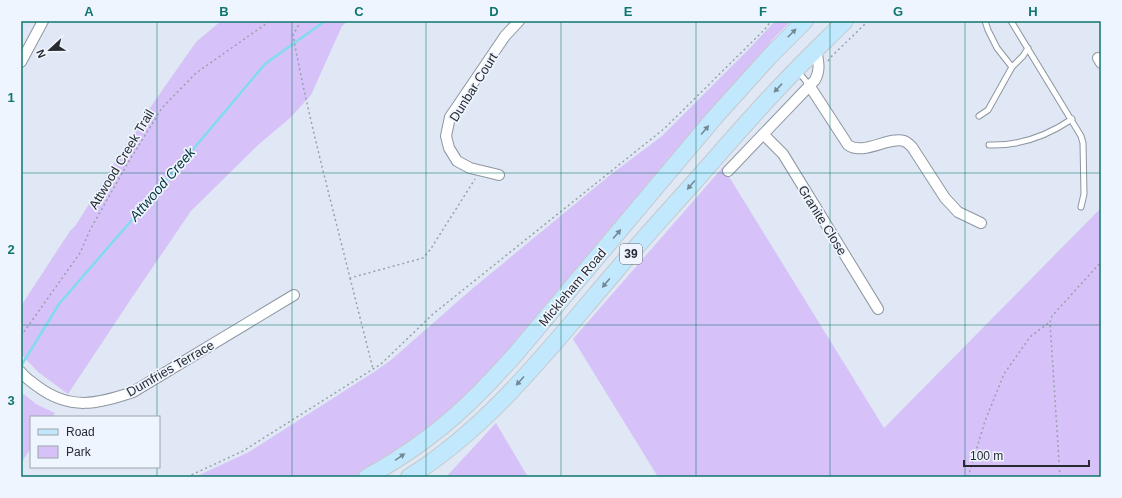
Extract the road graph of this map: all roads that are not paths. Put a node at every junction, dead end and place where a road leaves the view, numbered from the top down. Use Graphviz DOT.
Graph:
graph roads {
  1 [pos="43,21"];
  2 [pos="519,21"];
  3 [pos="805,21"];
  4 [pos="845,21"];
  5 [pos="986,21"];
  6 [pos="1011,21"];
  7 [pos="1028,48"];
  8 [pos="816,50"];
  9 [pos="21,62"];
  10 [pos="1012,67"];
  11 [pos="796,69"];
  12 [pos="809,85"];
  13 [pos="979,116"];
  14 [pos="1072,119"];
  15 [pos="763,134"];
  16 [pos="989,145"];
  17 [pos="720,152"];
  18 [pos="499,175"];
  19 [pos="1081,207"];
  20 [pos="981,223"];
  21 [pos="294,295"];
  22 [pos="878,310"];
  23 [pos="21,372"];
  24 [pos="367,477"];
  25 [pos="409,477"];
  1 -- 9 [label="street"];
  2 -- 18 [label="street, Dunbar Court"];
  24 -- 3 [label="main road, Mickleham Road / 39, one-way"];
  4 -- 8 [label="main road, Mickleham Road / 39"];
  5 -- 10 [label="lane"];
  6 -- 7 [label="lane"];
  7 -- 10 [label="lane"];
  7 -- 14 [label="lane"];
  8 -- 11 [label="main road, Mickleham Road / 39"];
  8 -- 12 [label="street"];
  10 -- 13 [label="lane"];
  11 -- 12 [label="lane"];
  11 -- 17 [label="main road, Mickleham Road / 39, one-way"];
  12 -- 15 [label="street"];
  12 -- 20 [label="street"];
  14 -- 16 [label="lane"];
  14 -- 19 [label="lane"];
  15 -- 17 [label="street"];
  15 -- 22 [label="street, Granite Close"];
  17 -- 25 [label="main road, Mickleham Road / 39, one-way"];
  21 -- 23 [label="street, Dumfries Terrace"];
}
